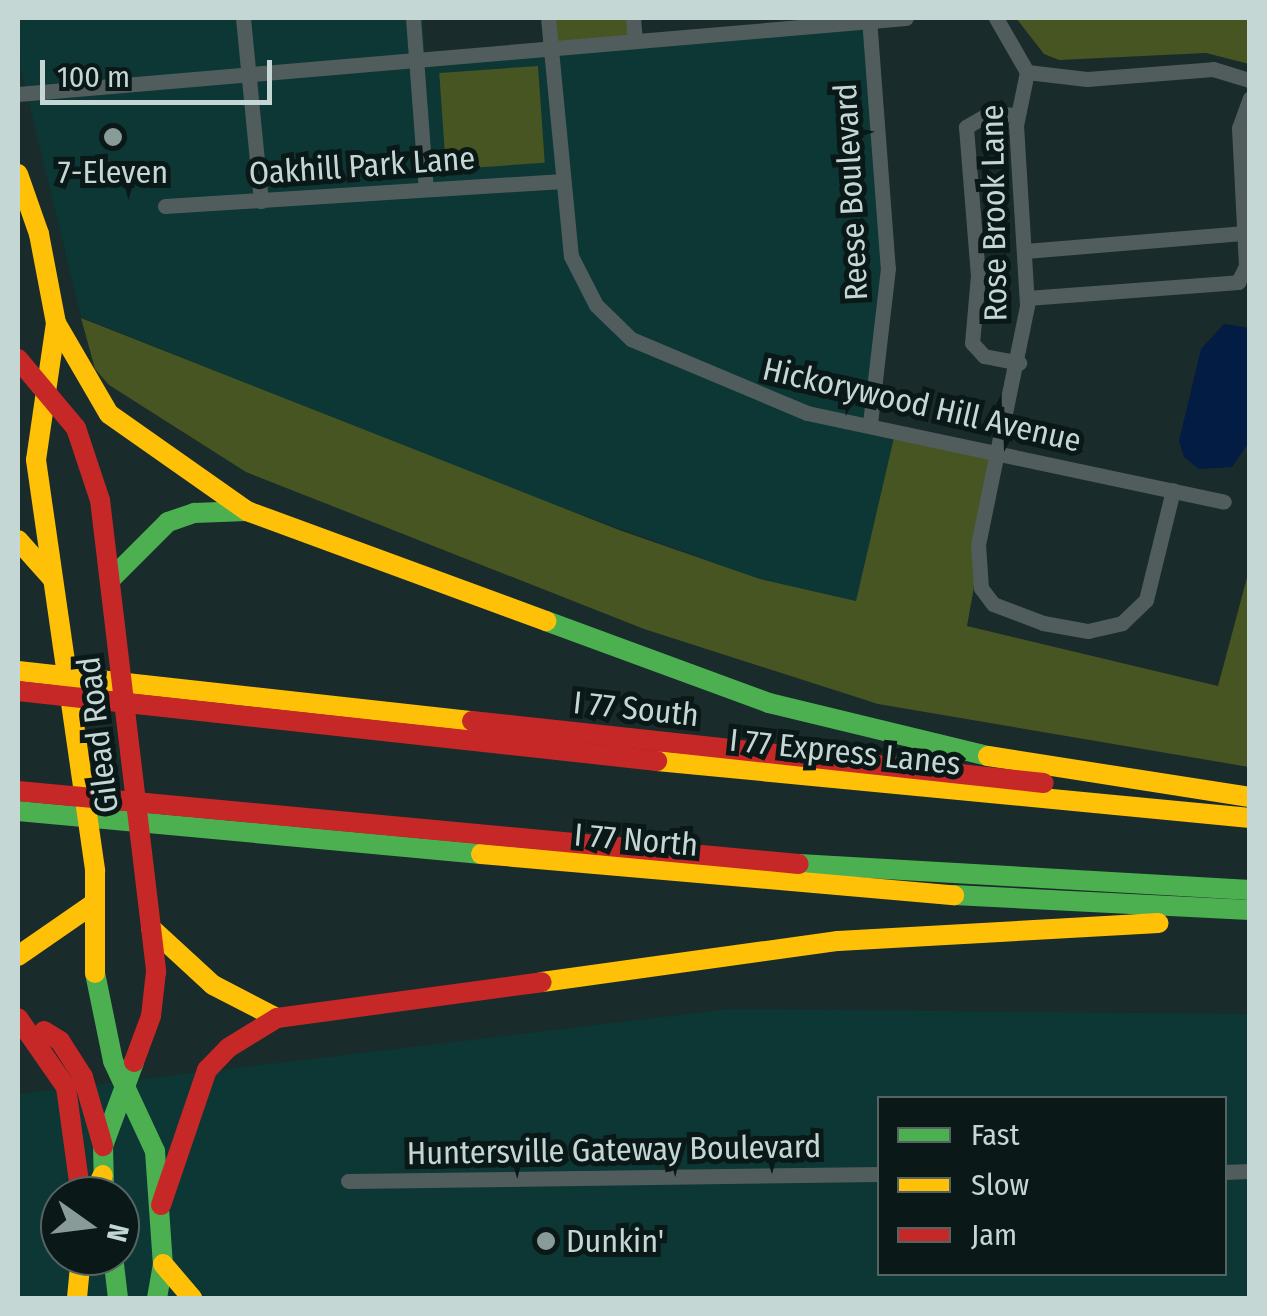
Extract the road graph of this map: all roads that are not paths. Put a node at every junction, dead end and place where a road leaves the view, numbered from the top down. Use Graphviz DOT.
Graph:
graph roads {
  1 [pos="243,18"];
  2 [pos="413,18"];
  3 [pos="548,18"];
  4 [pos="633,18"];
  5 [pos="906,18"];
  6 [pos="996,18"];
  7 [pos="869,19"];
  8 [pos="635,41"];
  9 [pos="551,46"];
  10 [pos="416,59"];
  11 [pos="1027,72"];
  12 [pos="249,74"];
  13 [pos="1250,80"];
  14 [pos="18,94"];
  15 [pos="1250,98"];
  16 [pos="1017,115"];
  17 [pos="18,174"];
  18 [pos="563,181"];
  19 [pos="426,189"];
  20 [pos="261,202"];
  21 [pos="165,206"];
  22 [pos="1245,233"];
  23 [pos="1025,251"];
  24 [pos="1027,298"];
  25 [pos="56,323"];
  26 [pos="18,359"];
  27 [pos="1019,363"];
  28 [pos="44,392"];
  29 [pos="870,424"];
  30 [pos="998,452"];
  31 [pos="1173,490"];
  32 [pos="1224,502"];
  33 [pos="246,510"];
  34 [pos="18,540"];
  35 [pos="52,577"];
  36 [pos="110,580"];
  37 [pos="18,671"];
  38 [pos="18,691"];
  39 [pos="18,791"];
  40 [pos="1250,798"];
  41 [pos="18,811"];
  42 [pos="1250,818"];
  43 [pos="1250,890"];
  44 [pos="93,904"];
  45 [pos="1250,913"];
  46 [pos="151,928"];
  47 [pos="18,956"];
  48 [pos="18,1016"];
  49 [pos="276,1018"];
  50 [pos="126,1083"];
  51 [pos="103,1146"];
  52 [pos="877,1174"];
  53 [pos="79,1176"];
  54 [pos="104,1176"];
  55 [pos="348,1182"];
  56 [pos="161,1205"];
  57 [pos="164,1264"];
  58 [pos="157,1298"];
  59 [pos="192,1298"];
  1 -- 12 [label="street"];
  2 -- 10 [label="street"];
  3 -- 9 [label="street, Hickorywood Hill Avenue"];
  4 -- 8 [label="street"];
  5 -- 7 [label="street"];
  6 -- 11 [label="street"];
  7 -- 8 [label="street"];
  7 -- 29 [label="street, Reese Boulevard"];
  8 -- 9 [label="street"];
  9 -- 10 [label="street"];
  9 -- 18 [label="street, Hickorywood Hill Avenue"];
  10 -- 12 [label="street"];
  10 -- 19 [label="street"];
  11 -- 13 [label="street"];
  11 -- 16 [label="street, Rose Brook Lane"];
  12 -- 14 [label="street"];
  12 -- 20 [label="street"];
  15 -- 22 [label="street"];
  16 -- 23 [label="street, Rose Brook Lane"];
  16 -- 27 [label="street"];
  17 -- 25 [label="main road, Gilead Road"];
  18 -- 19 [label="street, Oakhill Park Lane"];
  18 -- 29 [label="street, Hickorywood Hill Avenue"];
  19 -- 20 [label="street, Oakhill Park Lane"];
  20 -- 21 [label="street, Oakhill Park Lane"];
  22 -- 23 [label="street"];
  22 -- 24 [label="street"];
  23 -- 24 [label="street, Rose Brook Lane"];
  24 -- 27 [label="street, Rose Brook Lane"];
  25 -- 28 [label="main road, Gilead Road"];
  25 -- 33 [label="main road"];
  26 -- 28 [label="main road, Gilead Road"];
  27 -- 30 [label="street, Rose Brook Lane"];
  28 -- 35 [label="main road, Gilead Road"];
  28 -- 36 [label="main road, Gilead Road"];
  29 -- 30 [label="street, Hickorywood Hill Avenue"];
  30 -- 31 [label="street, Hickorywood Hill Avenue"];
  30 -- 31 [label="street, Rose Brook Lane"];
  31 -- 32 [label="street, Hickorywood Hill Avenue"];
  33 -- 36 [label="main road"];
  33 -- 40 [label="main road"];
  34 -- 35 [label="main road"];
  35 -- 44 [label="main road, Gilead Road"];
  36 -- 46 [label="main road, Gilead Road"];
  37 -- 40 [label="main road, I 77 South"];
  38 -- 42 [label="main road, I 77 Express Lanes"];
  39 -- 43 [label="main road"];
  41 -- 45 [label="main road, I 77 North"];
  44 -- 47 [label="main road"];
  44 -- 50 [label="main road, Gilead Road"];
  45 -- 49 [label="main road"];
  46 -- 49 [label="main road"];
  46 -- 50 [label="main road, Gilead Road"];
  48 -- 51 [label="main road"];
  48 -- 53 [label="main road"];
  49 -- 56 [label="main road"];
  50 -- 51 [label="main road, Gilead Road"];
  50 -- 56 [label="main road, Gilead Road"];
  51 -- 54 [label="main road, Gilead Road"];
  52 -- 55 [label="street, Huntersville Gateway Boulevard"];
  56 -- 57 [label="main road, Gilead Road"];
  57 -- 58 [label="main road, Gilead Road"];
  57 -- 59 [label="main road"];
}
